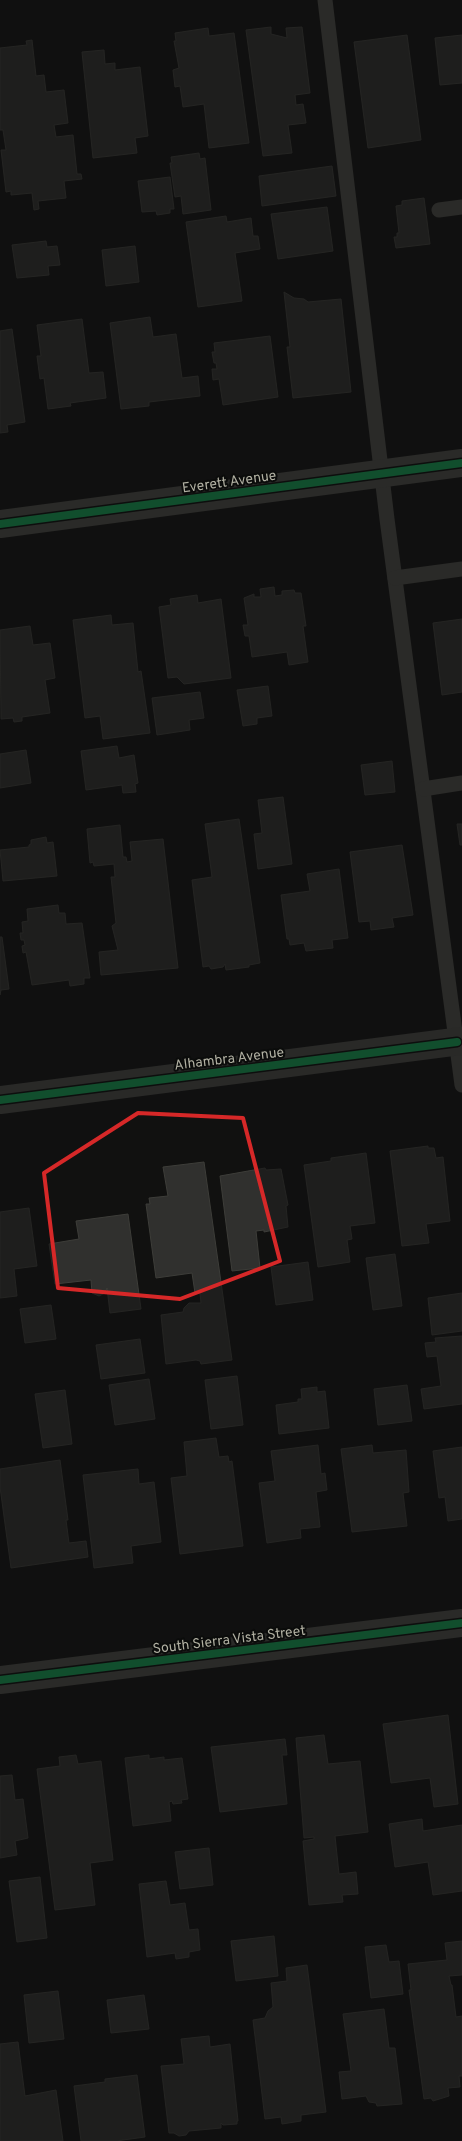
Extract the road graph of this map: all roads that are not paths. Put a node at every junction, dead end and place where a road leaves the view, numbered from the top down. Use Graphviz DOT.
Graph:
graph roads {
  1 [pos="325,0"];
  2 [pos="462,207"];
  3 [pos="439,210"];
  4 [pos="462,463"];
  5 [pos="382,474"];
  6 [pos="0,524"];
  7 [pos="462,569"];
  8 [pos="395,578"];
  9 [pos="462,783"];
  10 [pos="423,788"];
  11 [pos="459,1042"];
  12 [pos="462,1085"];
  13 [pos="0,1100"];
  14 [pos="462,1623"];
  15 [pos="0,1680"];
  1 -- 5 [label="lane"];
  2 -- 3 [label="lane"];
  4 -- 5 [label="street, Everett Avenue"];
  5 -- 6 [label="street, Everett Avenue"];
  5 -- 8 [label="lane"];
  7 -- 8 [label="lane"];
  8 -- 10 [label="lane"];
  9 -- 10 [label="lane"];
  10 -- 11 [label="lane"];
  11 -- 12 [label="lane"];
  11 -- 13 [label="street, Alhambra Avenue"];
  14 -- 15 [label="street, South Sierra Vista Street"];
}
